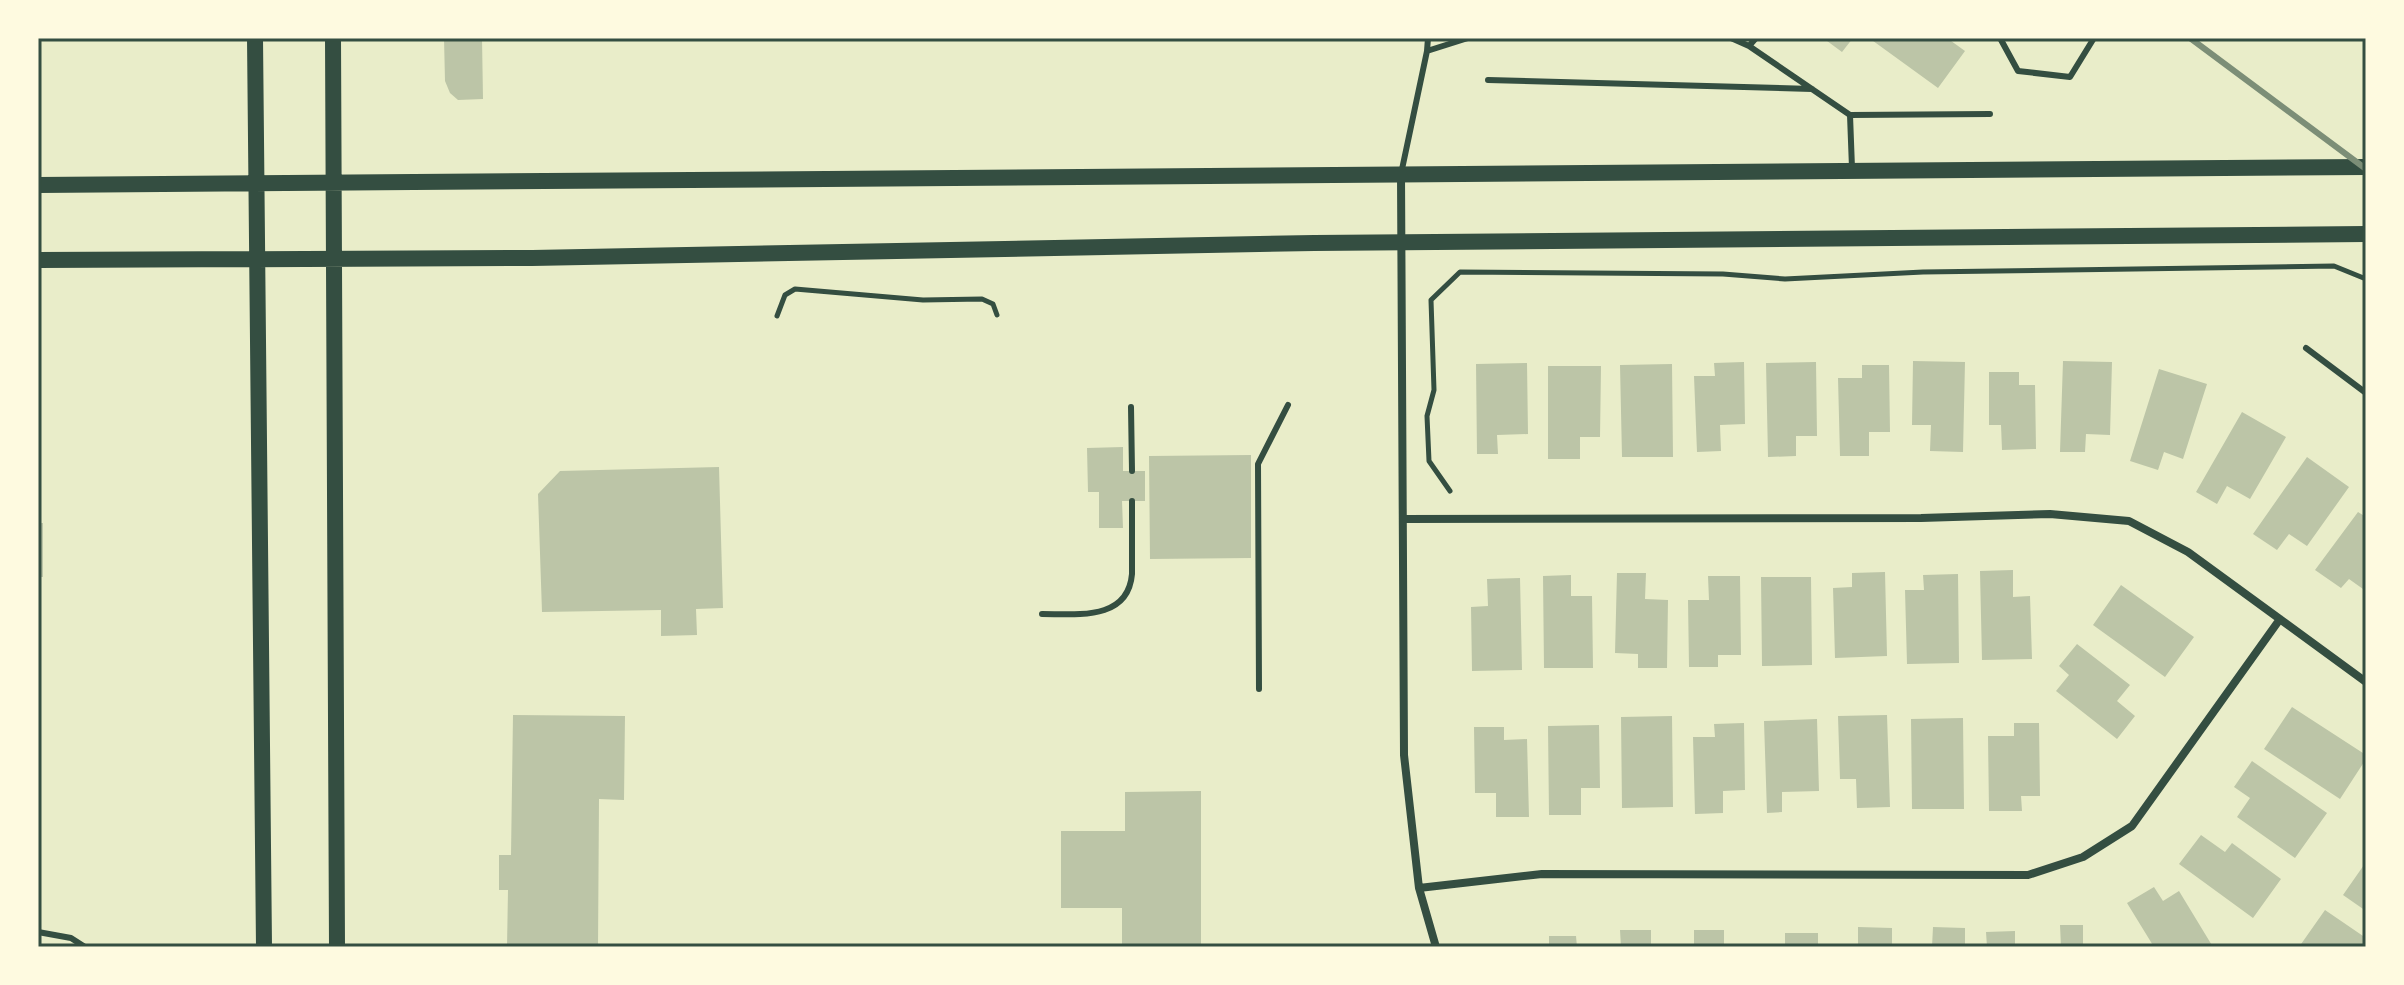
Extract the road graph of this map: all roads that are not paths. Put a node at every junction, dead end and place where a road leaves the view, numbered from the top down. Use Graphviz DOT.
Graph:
graph roads {
  1 [pos="255,38"];
  2 [pos="333,38"];
  3 [pos="1428,38"];
  4 [pos="1468,38"];
  5 [pos="1731,38"];
  6 [pos="1756,38"];
  7 [pos="2000,38"];
  8 [pos="2094,38"];
  9 [pos="1749,46"];
  10 [pos="1427,51"];
  11 [pos="1488,80"];
  12 [pos="1812,89"];
  13 [pos="1990,114"];
  14 [pos="1850,115"];
  15 [pos="2366,167"];
  16 [pos="1852,171"];
  17 [pos="1401,174"];
  18 [pos="255,184"];
  19 [pos="332,184"];
  20 [pos="38,185"];
  21 [pos="2366,234"];
  22 [pos="1402,243"];
  23 [pos="334,259"];
  24 [pos="38,260"];
  25 [pos="257,260"];
  26 [pos="2306,348"];
  27 [pos="2366,393"];
  28 [pos="1288,405"];
  29 [pos="1131,407"];
  30 [pos="1132,471"];
  31 [pos="1132,501"];
  32 [pos="1403,519"];
  33 [pos="1042,614"];
  34 [pos="2280,619"];
  35 [pos="2366,682"];
  36 [pos="1259,689"];
  37 [pos="1419,888"];
  38 [pos="38,932"];
  39 [pos="85,947"];
  40 [pos="264,947"];
  41 [pos="337,947"];
  42 [pos="1436,947"];
  1 -- 18 [label="main road"];
  2 -- 19 [label="main road"];
  3 -- 10 [label="lane"];
  4 -- 10 [label="lane"];
  5 -- 9 [label="lane"];
  6 -- 9 [label="lane"];
  7 -- 8 [label="lane"];
  9 -- 12 [label="lane"];
  10 -- 17 [label="lane"];
  11 -- 12 [label="lane"];
  12 -- 14 [label="lane"];
  13 -- 14 [label="lane"];
  14 -- 16 [label="lane"];
  15 -- 16 [label="main road"];
  16 -- 17 [label="main road"];
  17 -- 19 [label="main road"];
  17 -- 22 [label="street"];
  18 -- 19 [label="main road"];
  18 -- 20 [label="main road"];
  18 -- 25 [label="main road"];
  19 -- 23 [label="main road"];
  21 -- 22 [label="main road"];
  22 -- 23 [label="main road"];
  22 -- 32 [label="street"];
  23 -- 25 [label="main road"];
  23 -- 41 [label="main road"];
  24 -- 25 [label="main road"];
  25 -- 40 [label="main road"];
  26 -- 27 [label="lane"];
  28 -- 36 [label="lane"];
  29 -- 30 [label="lane"];
  31 -- 33 [label="lane"];
  32 -- 34 [label="street"];
  32 -- 37 [label="street"];
  34 -- 35 [label="street"];
  34 -- 37 [label="street"];
  37 -- 42 [label="street"];
  38 -- 39 [label="lane"];
}
